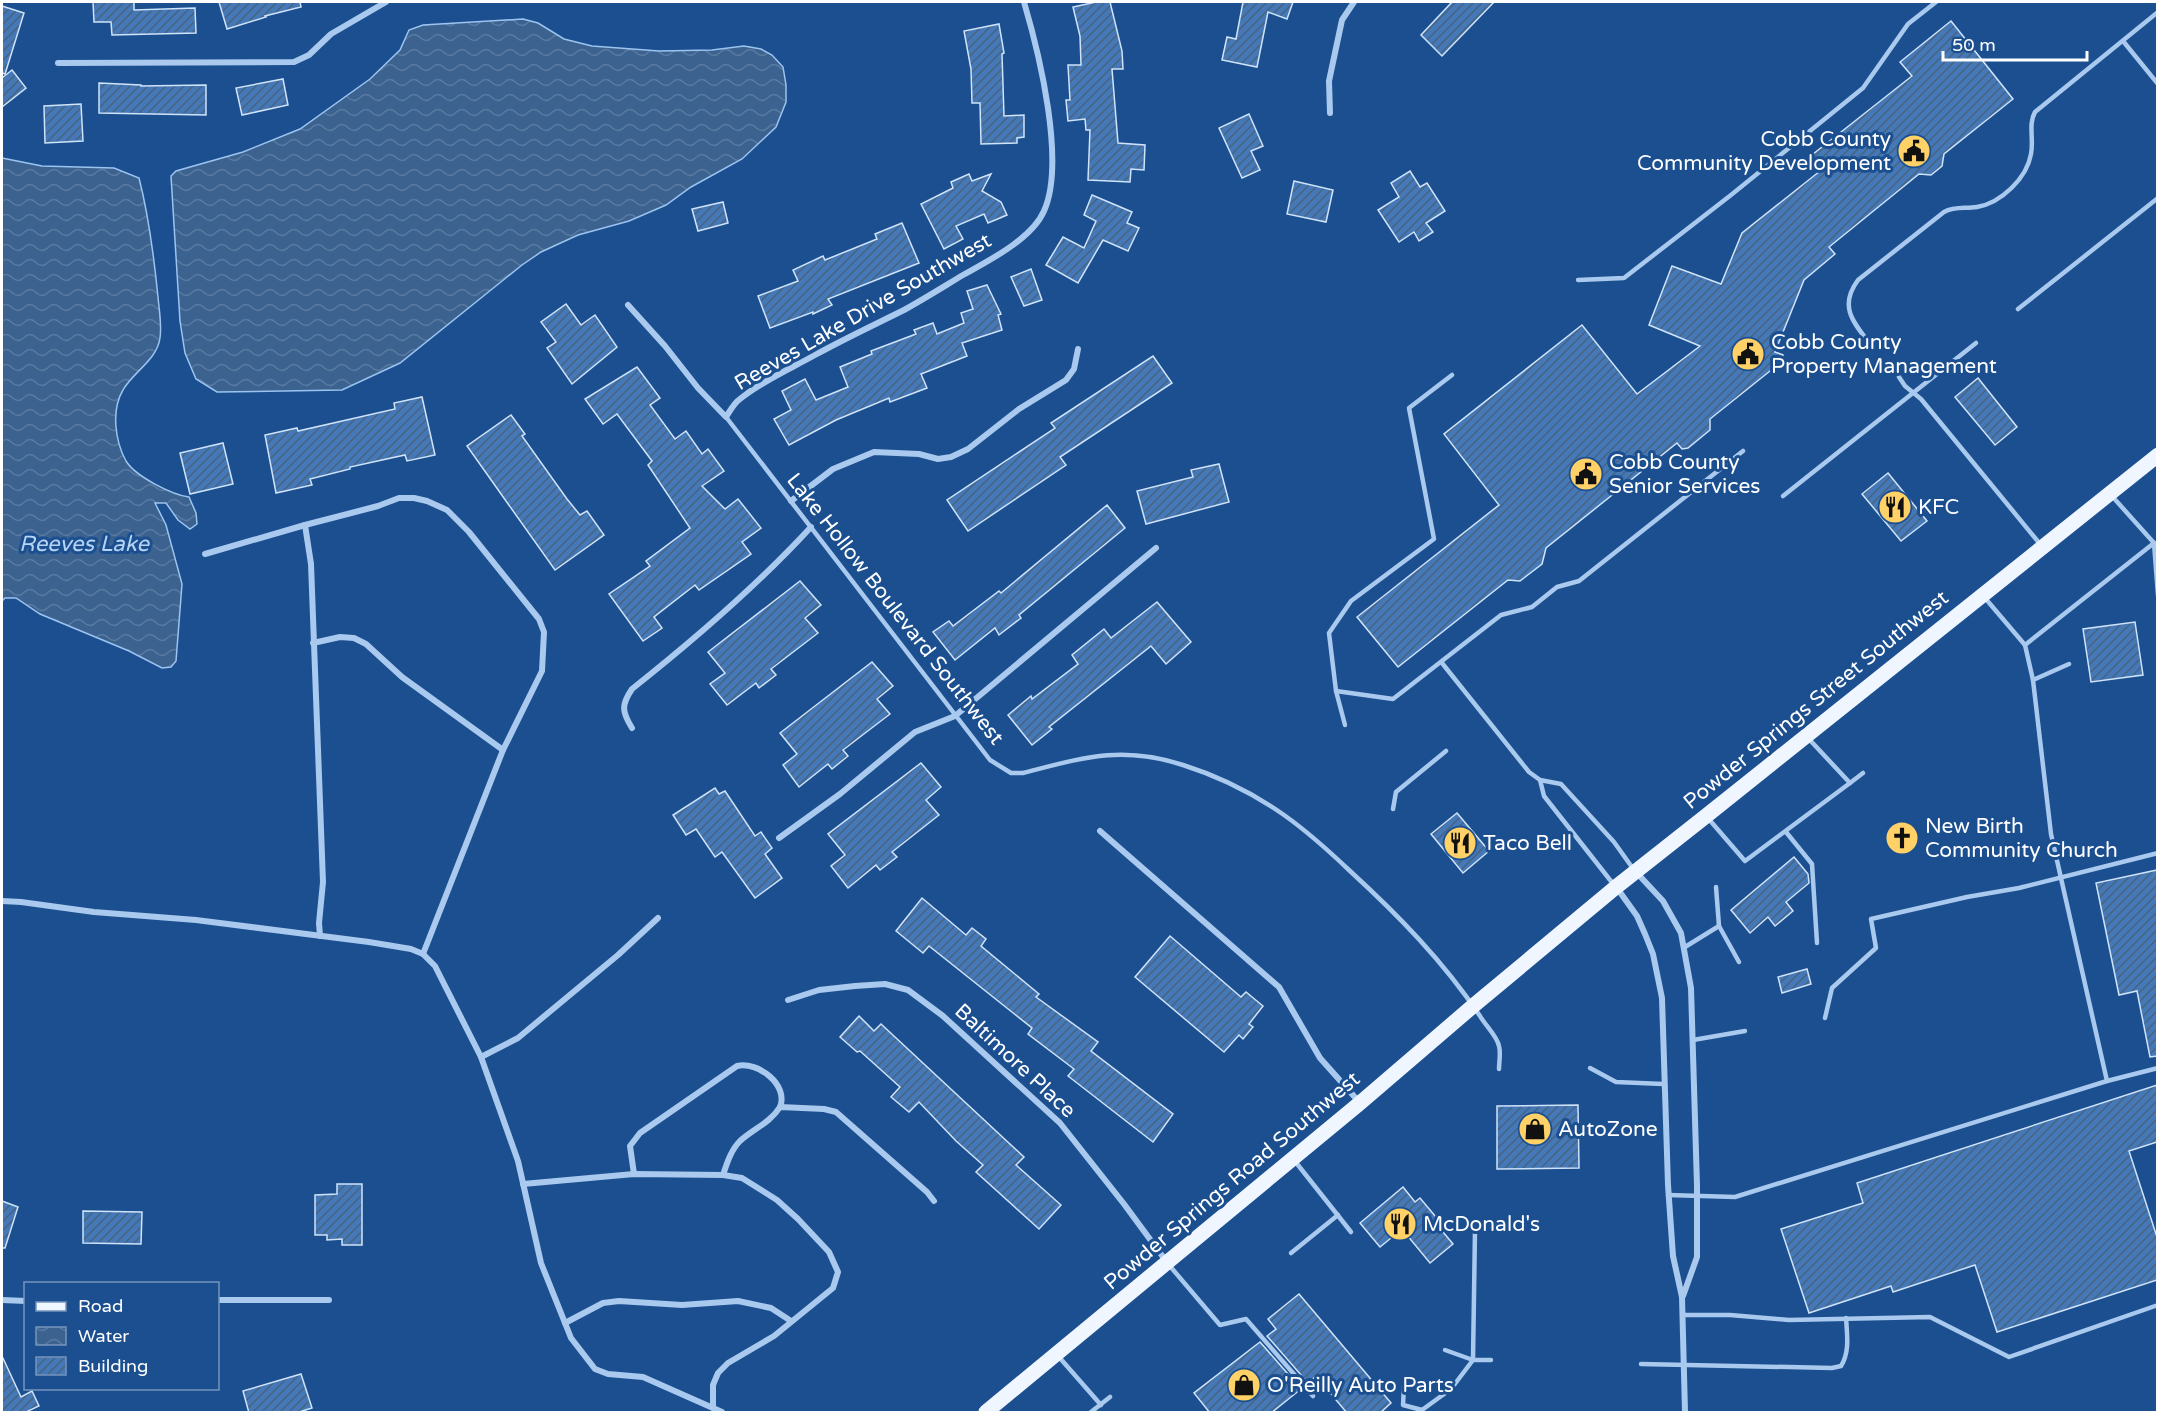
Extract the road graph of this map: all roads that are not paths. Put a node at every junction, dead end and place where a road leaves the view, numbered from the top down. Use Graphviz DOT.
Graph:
graph roads {
  1 [pos="386,2"];
  2 [pos="1024,2"];
  3 [pos="1354,2"];
  4 [pos="1936,2"];
  5 [pos="2157,12"];
  6 [pos="2123,41"];
  7 [pos="58,63"];
  8 [pos="2157,84"];
  9 [pos="1330,113"];
  10 [pos="2157,198"];
  11 [pos="1578,280"];
  12 [pos="628,305"];
  13 [pos="2018,309"];
  14 [pos="1976,343"];
  15 [pos="1871,345"];
  16 [pos="1078,349"];
  17 [pos="1452,375"];
  18 [pos="1899,377"];
  19 [pos="1913,392"];
  20 [pos="726,417"];
  21 [pos="1743,451"];
  22 [pos="2157,455"];
  23 [pos="2109,493"];
  24 [pos="1783,496"];
  25 [pos="791,501"];
  26 [pos="305,525"];
  27 [pos="811,527"];
  28 [pos="2154,543"];
  29 [pos="2042,547"];
  30 [pos="1156,548"];
  31 [pos="205,554"];
  32 [pos="1982,594"];
  33 [pos="2157,595"];
  34 [pos="313,643"];
  35 [pos="2025,645"];
  36 [pos="1442,663"];
  37 [pos="2069,664"];
  38 [pos="2033,680"];
  39 [pos="1336,691"];
  40 [pos="955,716"];
  41 [pos="1345,725"];
  42 [pos="632,728"];
  43 [pos="1806,736"];
  44 [pos="503,750"];
  45 [pos="1446,751"];
  46 [pos="1863,773"];
  47 [pos="1540,780"];
  48 [pos="1850,783"];
  49 [pos="1393,809"];
  50 [pos="1706,816"];
  51 [pos="1100,831"];
  52 [pos="1786,831"];
  53 [pos="779,838"];
  54 [pos="2157,853"];
  55 [pos="1635,871"];
  56 [pos="2061,878"];
  57 [pos="1616,887"];
  58 [pos="1716,887"];
  59 [pos="2,901"];
  60 [pos="658,918"];
  61 [pos="1719,926"];
  62 [pos="320,936"];
  63 [pos="1817,943"];
  64 [pos="1685,947"];
  65 [pos="423,954"];
  66 [pos="1738,962"];
  67 [pos="1503,981"];
  68 [pos="788,1000"];
  69 [pos="1473,1006"];
  70 [pos="1825,1018"];
  71 [pos="1745,1031"];
  72 [pos="1693,1040"];
  73 [pos="481,1057"];
  74 [pos="1590,1068"];
  75 [pos="2157,1068"];
  76 [pos="1499,1069"];
  77 [pos="2107,1082"];
  78 [pos="1663,1084"];
  79 [pos="1360,1103"];
  80 [pos="780,1107"];
  81 [pos="1292,1158"];
  82 [pos="634,1174"];
  83 [pos="723,1175"];
  84 [pos="523,1184"];
  85 [pos="1668,1195"];
  86 [pos="1697,1195"];
  87 [pos="934,1202"];
  88 [pos="1338,1215"];
  89 [pos="1475,1230"];
  90 [pos="1351,1232"];
  91 [pos="1291,1253"];
  92 [pos="1166,1262"];
  93 [pos="1682,1297"];
  94 [pos="2,1300"];
  95 [pos="219,1300"];
  96 [pos="329,1300"];
  97 [pos="24,1301"];
  98 [pos="2157,1305"];
  99 [pos="1683,1315"];
  100 [pos="1846,1318"];
  101 [pos="791,1321"];
  102 [pos="565,1323"];
  103 [pos="1445,1350"];
  104 [pos="1056,1354"];
  105 [pos="1473,1360"];
  106 [pos="1491,1360"];
  107 [pos="1641,1364"];
  108 [pos="1684,1365"];
  109 [pos="1404,1386"];
  110 [pos="1313,1396"];
  111 [pos="1110,1398"];
  112 [pos="1101,1405"];
  113 [pos="713,1408"];
  114 [pos="722,1413"];
  115 [pos="986,1413"];
  116 [pos="1091,1413"];
  117 [pos="1685,1413"];
  1 -- 7 [label="street"];
  2 -- 20 [label="street, Reeves Lake Drive Southwest"];
  3 -- 9 [label="street"];
  4 -- 11 [label="lane"];
  5 -- 6 [label="lane"];
  6 -- 8 [label="lane"];
  6 -- 15 [label="lane"];
  10 -- 13 [label="lane"];
  12 -- 20 [label="street"];
  14 -- 19 [label="lane"];
  16 -- 25 [label="street"];
  17 -- 39 [label="lane"];
  18 -- 19 [label="lane"];
  19 -- 24 [label="lane"];
  19 -- 29 [label="lane"];
  20 -- 25 [label="lane, Lake Hollow Boulevard Southwest"];
  21 -- 36 [label="lane"];
  22 -- 23 [label="main road, Powder Springs Street Southwest"];
  23 -- 28 [label="lane"];
  23 -- 29 [label="main road, Powder Springs Street Southwest"];
  25 -- 27 [label="lane, Lake Hollow Boulevard Southwest"];
  26 -- 31 [label="street"];
  26 -- 34 [label="street"];
  26 -- 44 [label="street"];
  27 -- 40 [label="lane, Lake Hollow Boulevard Southwest"];
  27 -- 42 [label="street"];
  28 -- 33 [label="lane"];
  28 -- 35 [label="lane"];
  29 -- 32 [label="main road, Powder Springs Street Southwest"];
  30 -- 40 [label="street"];
  32 -- 35 [label="lane"];
  32 -- 43 [label="main road, Powder Springs Street Southwest"];
  34 -- 44 [label="street"];
  34 -- 62 [label="street"];
  35 -- 38 [label="lane"];
  36 -- 39 [label="lane"];
  36 -- 47 [label="lane"];
  37 -- 38 [label="lane"];
  38 -- 56 [label="lane"];
  39 -- 41 [label="lane"];
  40 -- 53 [label="street"];
  40 -- 69 [label="lane, Lake Hollow Boulevard Southwest"];
  43 -- 48 [label="lane"];
  43 -- 50 [label="main road, Powder Springs Street Southwest"];
  44 -- 65 [label="street"];
  45 -- 49 [label="lane"];
  46 -- 48 [label="lane"];
  47 -- 55 [label="lane"];
  47 -- 57 [label="lane"];
  48 -- 52 [label="lane"];
  50 -- 52 [label="lane"];
  50 -- 55 [label="main road, Powder Springs Street Southwest"];
  51 -- 79 [label="street"];
  52 -- 63 [label="lane"];
  54 -- 56 [label="lane"];
  55 -- 57 [label="main road, Powder Springs Street Southwest"];
  55 -- 64 [label="street"];
  56 -- 70 [label="lane"];
  56 -- 77 [label="lane"];
  57 -- 67 [label="main road, Powder Springs Street Southwest"];
  57 -- 78 [label="street"];
  58 -- 61 [label="lane"];
  59 -- 62 [label="street"];
  60 -- 73 [label="street"];
  61 -- 64 [label="lane"];
  61 -- 66 [label="lane"];
  62 -- 65 [label="street"];
  64 -- 72 [label="street"];
  65 -- 73 [label="street"];
  67 -- 69 [label="main road, Powder Springs Road Southwest"];
  68 -- 92 [label="street, Baltimore Place"];
  69 -- 76 [label="lane, Lake Hollow Boulevard Southwest"];
  69 -- 79 [label="main road, Powder Springs Road Southwest"];
  71 -- 72 [label="lane"];
  72 -- 86 [label="street"];
  73 -- 84 [label="street"];
  74 -- 78 [label="lane"];
  75 -- 77 [label="lane"];
  77 -- 86 [label="lane"];
  78 -- 85 [label="street"];
  79 -- 81 [label="main road, Powder Springs Road Southwest"];
  80 -- 82 [label="street"];
  80 -- 83 [label="street"];
  80 -- 87 [label="street"];
  81 -- 88 [label="lane"];
  81 -- 92 [label="main road, Powder Springs Road Southwest"];
  82 -- 83 [label="street"];
  82 -- 84 [label="street"];
  83 -- 101 [label="street"];
  84 -- 102 [label="street"];
  85 -- 86 [label="lane"];
  85 -- 93 [label="street"];
  86 -- 93 [label="street"];
  88 -- 90 [label="lane"];
  88 -- 91 [label="lane"];
  89 -- 105 [label="lane"];
  92 -- 104 [label="main road, Powder Springs Road Southwest"];
  92 -- 110 [label="lane"];
  93 -- 99 [label="street"];
  94 -- 97 [label="street"];
  95 -- 96 [label="street"];
  98 -- 100 [label="lane"];
  99 -- 100 [label="lane"];
  99 -- 108 [label="street"];
  100 -- 108 [label="lane"];
  101 -- 102 [label="street"];
  101 -- 113 [label="street"];
  102 -- 113 [label="street"];
  103 -- 105 [label="lane"];
  104 -- 112 [label="lane"];
  104 -- 115 [label="main road, Powder Springs Road Southwest"];
  105 -- 106 [label="lane"];
  105 -- 109 [label="lane"];
  107 -- 108 [label="lane"];
  108 -- 117 [label="street"];
  111 -- 112 [label="lane"];
  112 -- 116 [label="lane"];
  113 -- 114 [label="street"];
}
